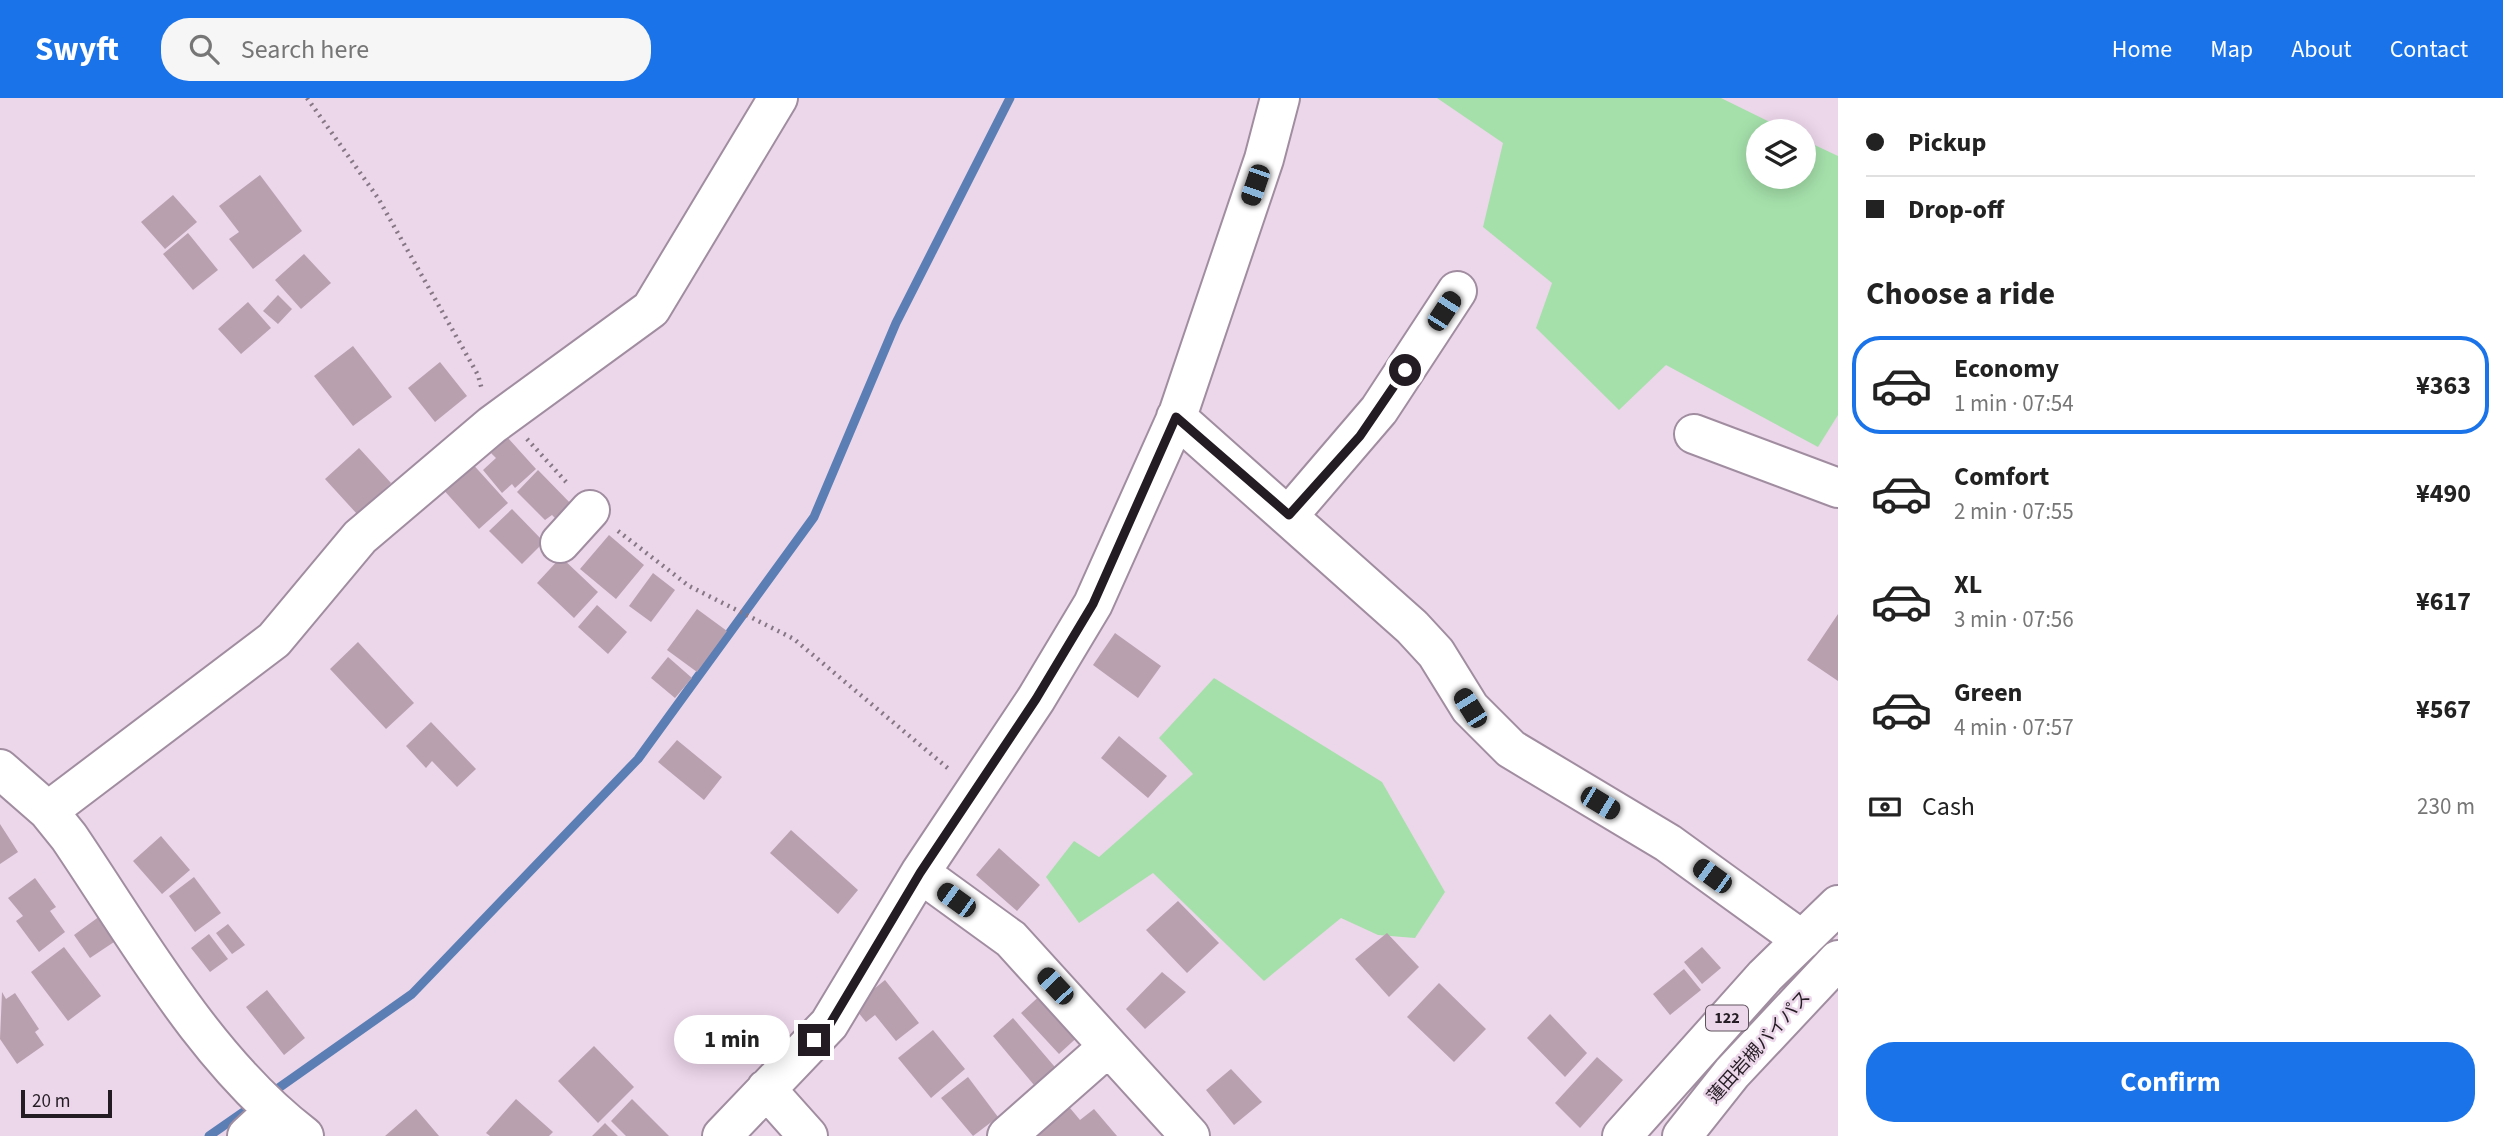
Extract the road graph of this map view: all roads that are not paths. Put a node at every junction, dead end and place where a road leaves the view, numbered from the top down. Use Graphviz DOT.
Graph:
graph roads {
  1 [pos="778,98"];
  2 [pos="1280,98"];
  3 [pos="1457,291"];
  4 [pos="1176,417"];
  5 [pos="1694,434"];
  6 [pos="1838,488"];
  7 [pos="590,510"];
  8 [pos="1289,515"];
  9 [pos="559,543"];
  10 [pos="0,769"];
  11 [pos="48,811"];
  12 [pos="920,873"];
  13 [pos="1838,905"];
  14 [pos="1802,940"];
  15 [pos="1838,960"];
  16 [pos="1108,1047"];
  17 [pos="766,1089"];
  18 [pos="260,1124"];
  19 [pos="304,1136"];
  20 [pos="722,1136"];
  21 [pos="808,1136"];
  22 [pos="1007,1136"];
  23 [pos="1189,1136"];
  24 [pos="1622,1136"];
  25 [pos="1682,1136"];
  1 -- 11 [label="main road"];
  2 -- 4 [label="main road"];
  3 -- 8 [label="main road"];
  4 -- 8 [label="main road"];
  4 -- 12 [label="main road"];
  5 -- 6 [label="main road"];
  7 -- 9 [label="main road"];
  8 -- 14 [label="main road"];
  10 -- 11 [label="main road"];
  11 -- 18 [label="main road"];
  12 -- 16 [label="main road"];
  12 -- 17 [label="main road"];
  13 -- 14 [label="main road, 122"];
  14 -- 24 [label="main road, 122"];
  15 -- 25 [label="main road, 蓮田岩槻バイパス / 122"];
  16 -- 22 [label="main road"];
  16 -- 23 [label="main road"];
  17 -- 20 [label="main road"];
  17 -- 21 [label="main road"];
  18 -- 19 [label="main road"];
}
